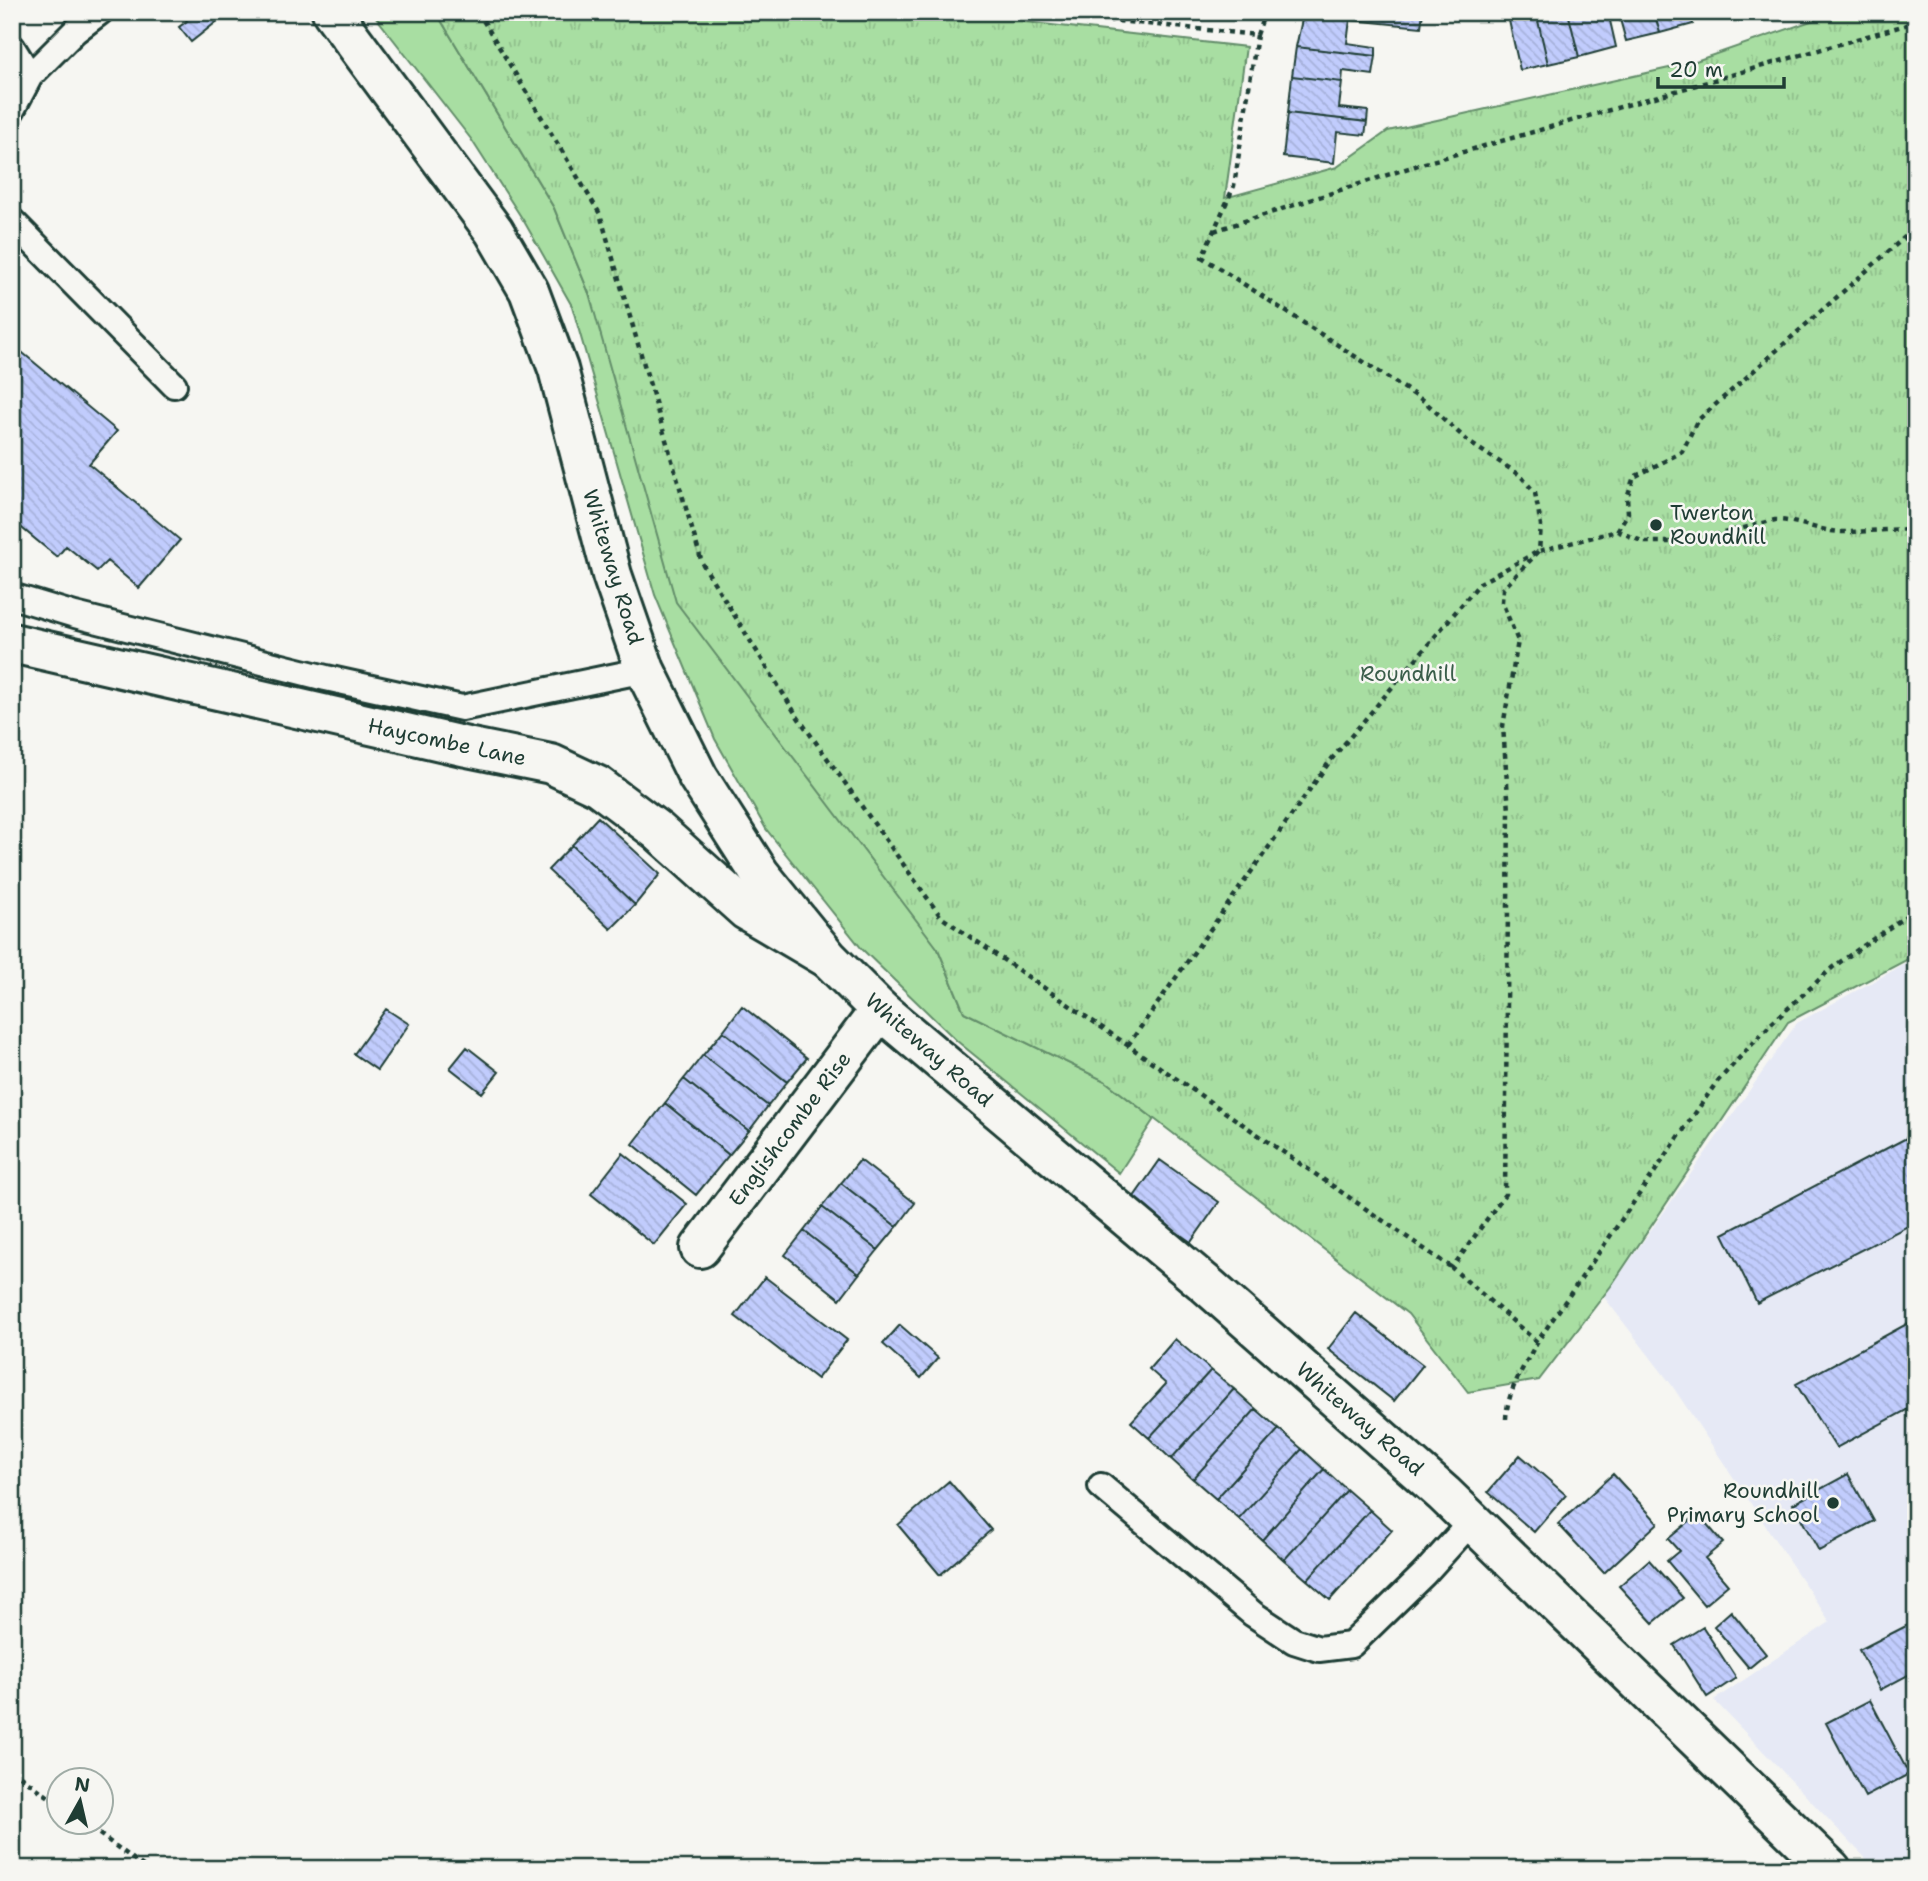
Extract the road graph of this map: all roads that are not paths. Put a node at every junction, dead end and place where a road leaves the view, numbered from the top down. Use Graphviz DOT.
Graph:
graph roads {
  1 [pos="100,12"];
  2 [pos="332,12"];
  3 [pos="12,47"];
  4 [pos="30,76"];
  5 [pos="12,110"];
  6 [pos="12,221"];
  7 [pos="174,385"];
  8 [pos="12,596"];
  9 [pos="12,643"];
  10 [pos="645,670"];
  11 [pos="828,958"];
  12 [pos="880,1010"];
  13 [pos="700,1248"];
  14 [pos="1101,1486"];
  15 [pos="1472,1521"];
  16 [pos="1831,1869"];
  1 -- 4 [label="lane"];
  2 -- 10 [label="street, Whiteway Road"];
  3 -- 4 [label="lane"];
  4 -- 5 [label="lane"];
  6 -- 7 [label="lane"];
  8 -- 10 [label="lane"];
  9 -- 11 [label="street, Haycombe Lane"];
  10 -- 11 [label="street, Whiteway Road"];
  11 -- 12 [label="street, Whiteway Road"];
  12 -- 13 [label="street, Englishcombe Rise"];
  12 -- 15 [label="street, Whiteway Road"];
  14 -- 15 [label="lane"];
  15 -- 16 [label="street, Whiteway Road"];
}
